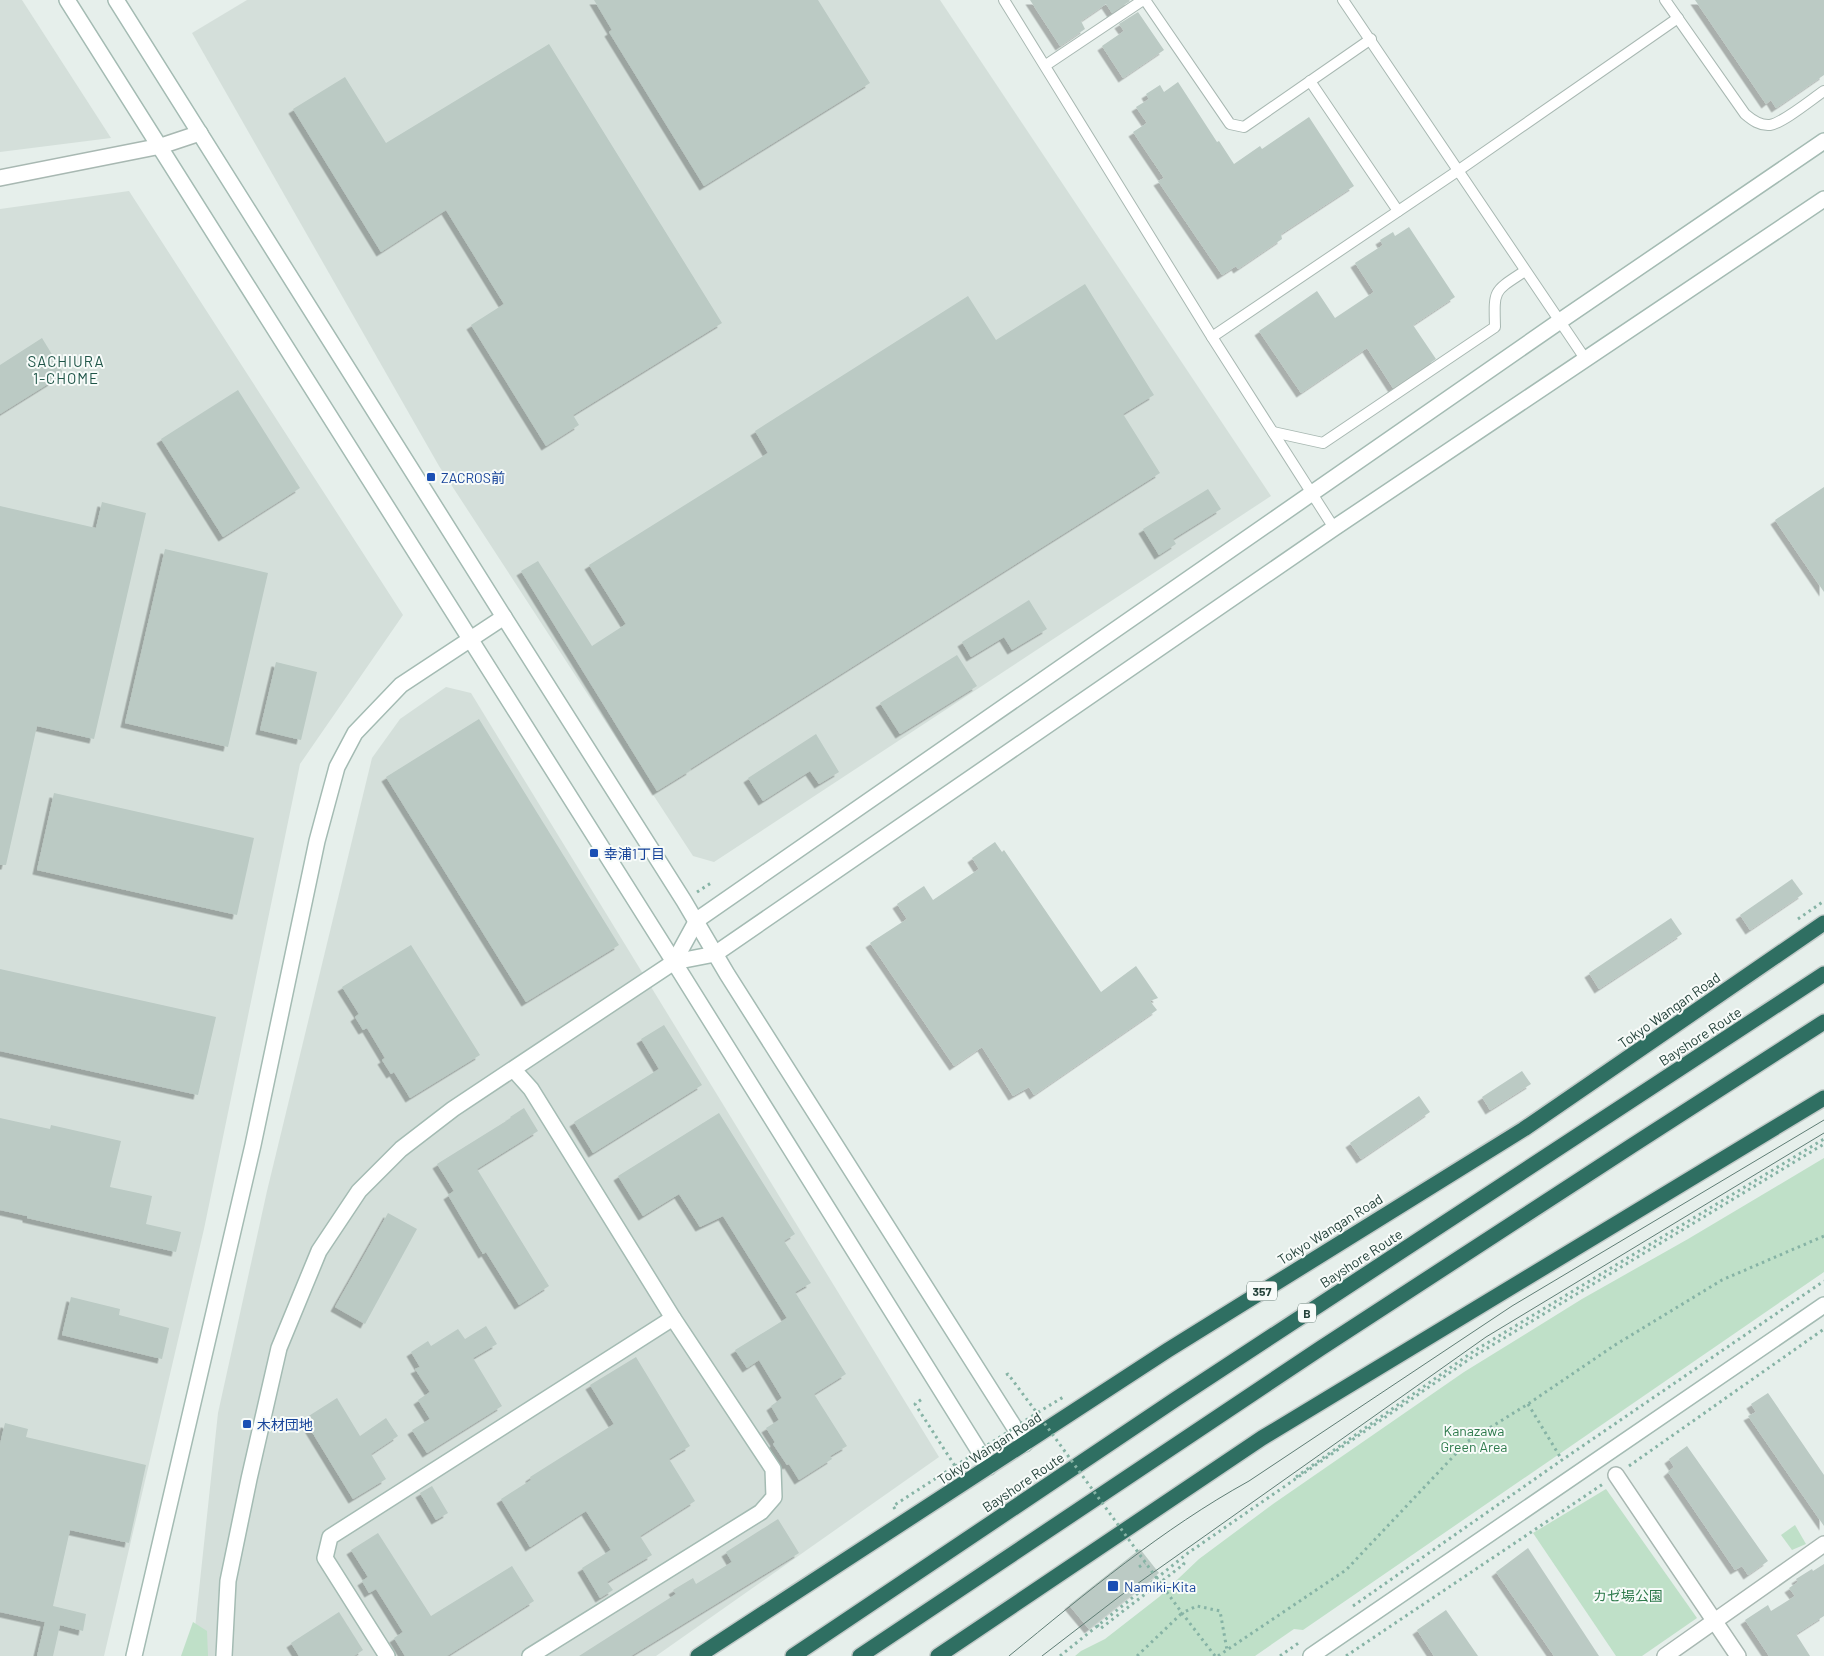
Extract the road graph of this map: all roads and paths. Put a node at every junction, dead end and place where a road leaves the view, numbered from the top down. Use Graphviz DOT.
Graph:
graph roads {
  1 [pos="67,0"];
  2 [pos="116,0"];
  3 [pos="1004,0"];
  4 [pos="1144,0"];
  5 [pos="1343,0"];
  6 [pos="1665,0"];
  7 [pos="1678,18"];
  8 [pos="1371,39"];
  9 [pos="1046,65"];
  10 [pos="1310,81"];
  11 [pos="1824,91"];
  12 [pos="200,133"];
  13 [pos="1824,141"];
  14 [pos="161,146"];
  15 [pos="1459,170"];
  16 [pos="0,178"];
  17 [pos="1824,199"];
  18 [pos="1398,212"];
  19 [pos="1525,271"];
  20 [pos="1560,321"];
  21 [pos="1212,337"];
  22 [pos="1586,360"];
  23 [pos="1272,432"];
  24 [pos="1311,493"];
  25 [pos="1334,528"];
  26 [pos="504,617"];
  27 [pos="470,640"];
  28 [pos="697,920"];
  29 [pos="1824,923"];
  30 [pos="715,954"];
  31 [pos="674,962"];
  32 [pos="1824,974"];
  33 [pos="1824,1023"];
  34 [pos="514,1070"];
  35 [pos="1824,1098"];
  36 [pos="1824,1139"];
  37 [pos="1824,1144"];
  38 [pos="1824,1236"];
  39 [pos="1824,1281"];
  40 [pos="1824,1305"];
  41 [pos="673,1318"];
  42 [pos="1824,1329"];
  43 [pos="1007,1375"];
  44 [pos="1067,1394"];
  45 [pos="922,1399"];
  46 [pos="1528,1404"];
  47 [pos="1037,1413"];
  48 [pos="1025,1444"];
  49 [pos="1562,1460"];
  50 [pos="955,1466"];
  51 [pos="989,1467"];
  52 [pos="1616,1475"];
  53 [pos="893,1506"];
  54 [pos="1824,1544"];
  55 [pos="1188,1553"];
  56 [pos="1180,1560"];
  57 [pos="1145,1563"];
  58 [pos="1139,1567"];
  59 [pos="1160,1583"];
  60 [pos="1352,1606"];
  61 [pos="1182,1613"];
  62 [pos="1714,1622"];
  63 [pos="1097,1625"];
  64 [pos="1304,1639"];
  65 [pos="1227,1650"];
  66 [pos="134,1656"];
  67 [pos="224,1656"];
  68 [pos="387,1656"];
  69 [pos="530,1656"];
  70 [pos="698,1656"];
  71 [pos="793,1656"];
  72 [pos="860,1656"];
  73 [pos="938,1656"];
  74 [pos="1058,1656"];
  75 [pos="1137,1656"];
  76 [pos="1216,1656"];
  77 [pos="1280,1656"];
  78 [pos="1312,1656"];
  79 [pos="1346,1656"];
  80 [pos="1665,1656"];
  81 [pos="1738,1656"];
  1 -- 14 [label="street"];
  2 -- 12 [label="street"];
  3 -- 9 [label="lane"];
  4 -- 9 [label="lane"];
  4 -- 10 [label="lane"];
  5 -- 8 [label="lane"];
  6 -- 7 [label="lane"];
  7 -- 11 [label="lane"];
  7 -- 15 [label="lane"];
  8 -- 10 [label="lane"];
  8 -- 15 [label="lane"];
  9 -- 21 [label="lane"];
  10 -- 18 [label="lane"];
  12 -- 14 [label="street"];
  12 -- 26 [label="street"];
  13 -- 20 [label="street"];
  14 -- 16 [label="street"];
  14 -- 27 [label="street"];
  15 -- 18 [label="lane"];
  15 -- 19 [label="lane"];
  17 -- 22 [label="street"];
  18 -- 21 [label="lane"];
  19 -- 20 [label="lane"];
  19 -- 23 [label="lane"];
  20 -- 22 [label="lane"];
  20 -- 24 [label="street"];
  21 -- 23 [label="lane"];
  22 -- 25 [label="street"];
  23 -- 24 [label="lane"];
  24 -- 25 [label="lane"];
  24 -- 28 [label="street"];
  25 -- 30 [label="street"];
  26 -- 27 [label="street"];
  26 -- 28 [label="street"];
  27 -- 31 [label="street"];
  27 -- 66 [label="street"];
  28 -- 30 [label="street"];
  28 -- 31 [label="street"];
  29 -- 48 [label="highway, Tokyo Wangan Road / 357"];
  30 -- 31 [label="street"];
  30 -- 48 [label="street"];
  31 -- 34 [label="street"];
  31 -- 51 [label="street"];
  32 -- 71 [label="highway, Bayshore Route / B"];
  33 -- 72 [label="highway"];
  34 -- 41 [label="street"];
  34 -- 67 [label="street"];
  35 -- 73 [label="highway"];
  36 -- 55 [label="path"];
  37 -- 55 [label="path"];
  38 -- 46 [label="path"];
  39 -- 49 [label="path"];
  40 -- 78 [label="street"];
  41 -- 68 [label="street"];
  41 -- 69 [label="street"];
  42 -- 52 [label="path"];
  43 -- 47 [label="path"];
  44 -- 47 [label="path"];
  45 -- 50 [label="path"];
  46 -- 49 [label="path"];
  46 -- 65 [label="path"];
  47 -- 50 [label="path, bridge"];
  47 -- 57 [label="path, bridge"];
  48 -- 51 [label="highway, Tokyo Wangan Road / 357"];
  49 -- 60 [label="path"];
  50 -- 53 [label="path"];
  51 -- 70 [label="highway, Tokyo Wangan Road / 357"];
  52 -- 62 [label="street"];
  52 -- 79 [label="path"];
  54 -- 62 [label="street"];
  55 -- 56 [label="path"];
  56 -- 59 [label="path"];
  56 -- 63 [label="path"];
  57 -- 58 [label="path"];
  57 -- 59 [label="path, bridge"];
  59 -- 61 [label="path, bridge"];
  59 -- 63 [label="path"];
  61 -- 65 [label="path"];
  61 -- 75 [label="path"];
  61 -- 76 [label="path"];
  62 -- 80 [label="street"];
  62 -- 81 [label="street"];
  63 -- 74 [label="path"];
  64 -- 77 [label="path"];
  65 -- 76 [label="path"];
}
